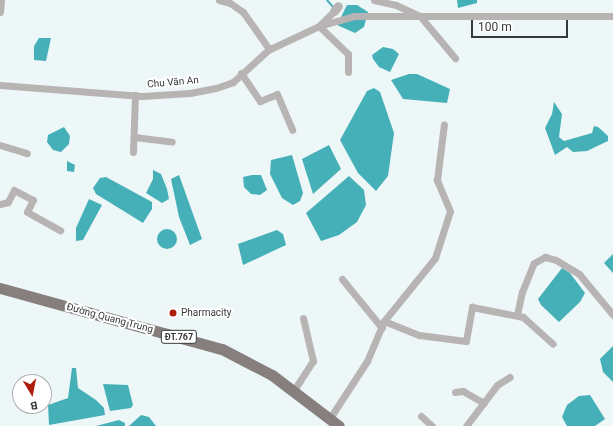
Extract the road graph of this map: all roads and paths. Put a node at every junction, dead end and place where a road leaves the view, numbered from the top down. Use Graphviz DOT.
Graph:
graph roads {
  1 [pos="1,0"];
  2 [pos="219,0"];
  3 [pos="374,0"];
  4 [pos="338,6"];
  5 [pos="0,12"];
  6 [pos="420,16"];
  7 [pos="613,16"];
  8 [pos="319,26"];
  9 [pos="270,49"];
  10 [pos="455,58"];
  11 [pos="348,72"];
  12 [pos="241,73"];
  13 [pos="0,85"];
  14 [pos="135,95"];
  15 [pos="444,124"];
  16 [pos="292,130"];
  17 [pos="134,137"];
  18 [pos="172,142"];
  19 [pos="0,145"];
  20 [pos="133,152"];
  21 [pos="27,153"];
  22 [pos="0,204"];
  23 [pos="60,230"];
  24 [pos="342,279"];
  25 [pos="0,288"];
  26 [pos="517,315"];
  27 [pos="613,315"];
  28 [pos="303,318"];
  29 [pos="383,325"];
  30 [pos="553,344"];
  31 [pos="510,377"];
  32 [pos="294,390"];
  33 [pos="455,392"];
  34 [pos="484,403"];
  35 [pos="421,416"];
  36 [pos="330,418"];
  37 [pos="340,426"];
  38 [pos="432,426"];
  39 [pos="466,426"];
  1 -- 5 [label="street"];
  2 -- 9 [label="street"];
  3 -- 6 [label="street"];
  4 -- 8 [label="street, Chu Văn An"];
  6 -- 7 [label="street"];
  6 -- 8 [label="street"];
  6 -- 10 [label="street"];
  8 -- 9 [label="street, Chu Văn An"];
  8 -- 11 [label="street"];
  9 -- 12 [label="street, Chu Văn An"];
  12 -- 14 [label="street, Chu Văn An"];
  12 -- 16 [label="street"];
  13 -- 14 [label="street, Chu Văn An"];
  14 -- 17 [label="street"];
  15 -- 29 [label="street"];
  17 -- 18 [label="street"];
  17 -- 20 [label="street"];
  19 -- 21 [label="street"];
  22 -- 23 [label="street"];
  24 -- 29 [label="street"];
  25 -- 32 [label="main road, Đường Quang Trung / ĐT.767"];
  26 -- 27 [label="street"];
  26 -- 29 [label="street"];
  26 -- 30 [label="street"];
  28 -- 32 [label="street"];
  29 -- 36 [label="street"];
  31 -- 34 [label="street"];
  32 -- 36 [label="main road, Đường Quang Trung / ĐT.767"];
  33 -- 34 [label="street"];
  34 -- 39 [label="street"];
  35 -- 38 [label="street"];
  36 -- 37 [label="main road, Đường Quang Trung / ĐT.767"];
}
